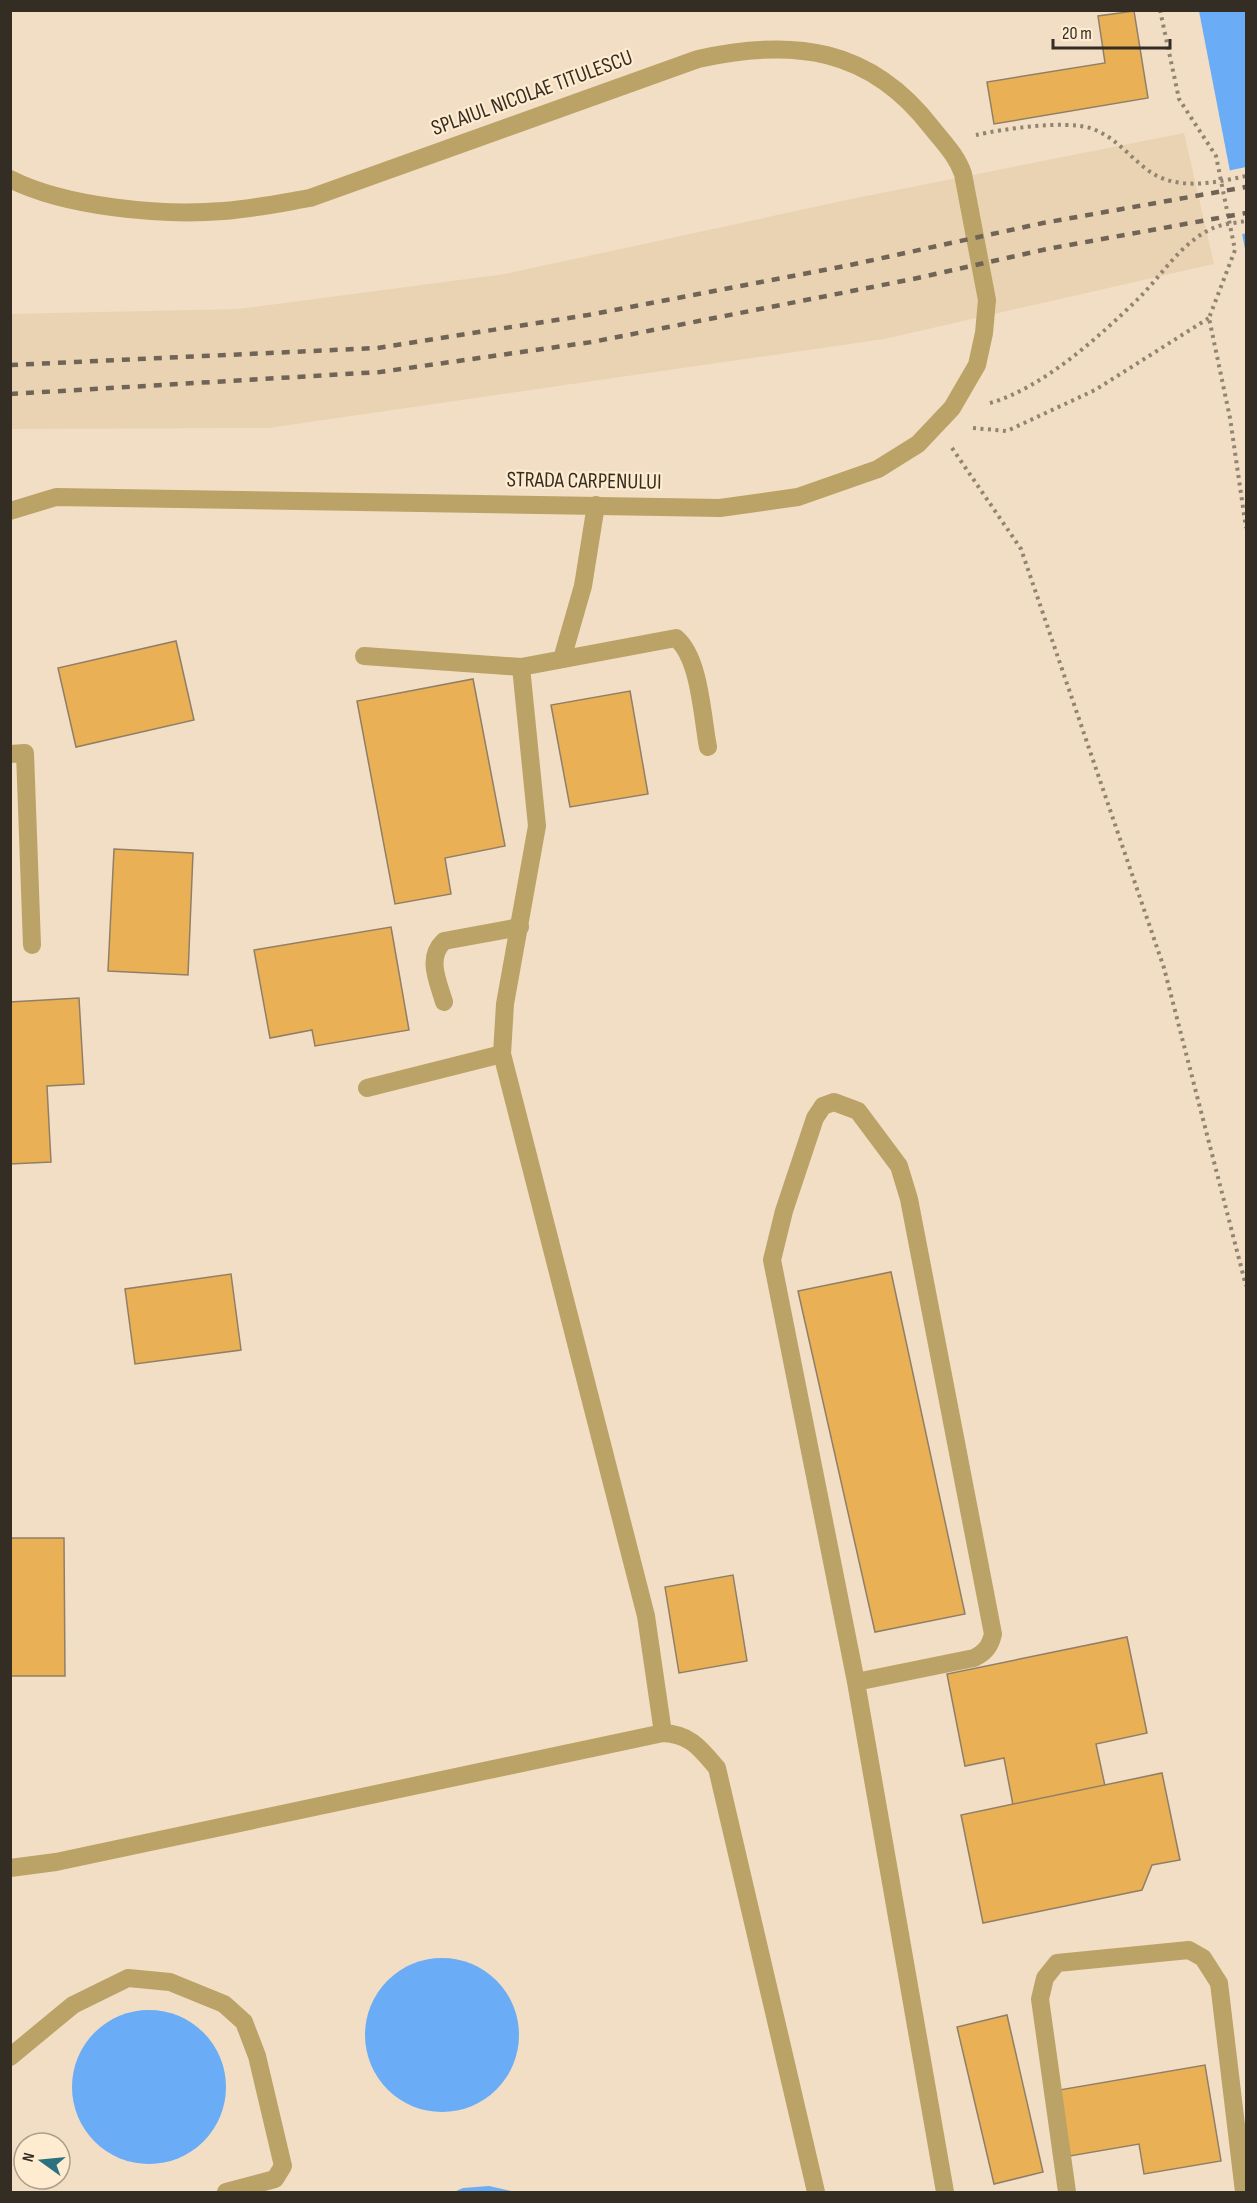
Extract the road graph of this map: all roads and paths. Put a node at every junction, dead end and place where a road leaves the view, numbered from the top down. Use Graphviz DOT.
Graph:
graph roads {
  1 [pos="1160,10"];
  2 [pos="943,141"];
  3 [pos="1246,176"];
  4 [pos="10,179"];
  5 [pos="1246,221"];
  6 [pos="976,238"];
  7 [pos="1209,318"];
  8 [pos="957,400"];
  9 [pos="936,425"];
  10 [pos="596,505"];
  11 [pos="10,511"];
  12 [pos="1246,528"];
  13 [pos="364,656"];
  14 [pos="562,659"];
  15 [pos="520,667"];
  16 [pos="708,747"];
  17 [pos="10,754"];
  18 [pos="520,927"];
  19 [pos="32,945"];
  20 [pos="444,1002"];
  21 [pos="502,1054"];
  22 [pos="367,1088"];
  23 [pos="1246,1286"];
  24 [pos="856,1682"];
  25 [pos="663,1733"];
  26 [pos="10,1868"];
  27 [pos="10,2057"];
  28 [pos="226,2193"];
  29 [pos="816,2193"];
  30 [pos="945,2193"];
  31 [pos="1067,2193"];
  32 [pos="1244,2193"];
  1 -- 7 [label="path"];
  2 -- 3 [label="path"];
  2 -- 4 [label="street, SPLAIUL NICOLAE TITULESCU"];
  2 -- 6 [label="street, SPLAIUL NICOLAE TITULESCU"];
  5 -- 8 [label="path"];
  6 -- 8 [label="street, STRADA CARPENULUI"];
  7 -- 9 [label="path"];
  7 -- 12 [label="path"];
  8 -- 9 [label="street, STRADA CARPENULUI"];
  9 -- 10 [label="street, STRADA CARPENULUI"];
  9 -- 23 [label="path"];
  10 -- 11 [label="street, STRADA CARPENULUI"];
  10 -- 14 [label="street"];
  13 -- 15 [label="street"];
  14 -- 15 [label="street"];
  14 -- 16 [label="street"];
  15 -- 18 [label="street"];
  17 -- 19 [label="street"];
  18 -- 20 [label="street"];
  18 -- 21 [label="street"];
  21 -- 22 [label="street"];
  21 -- 25 [label="street"];
  24 -- 24 [label="street"];
  24 -- 30 [label="street"];
  25 -- 26 [label="street"];
  25 -- 29 [label="street"];
  27 -- 28 [label="street"];
  31 -- 32 [label="street"];
}
